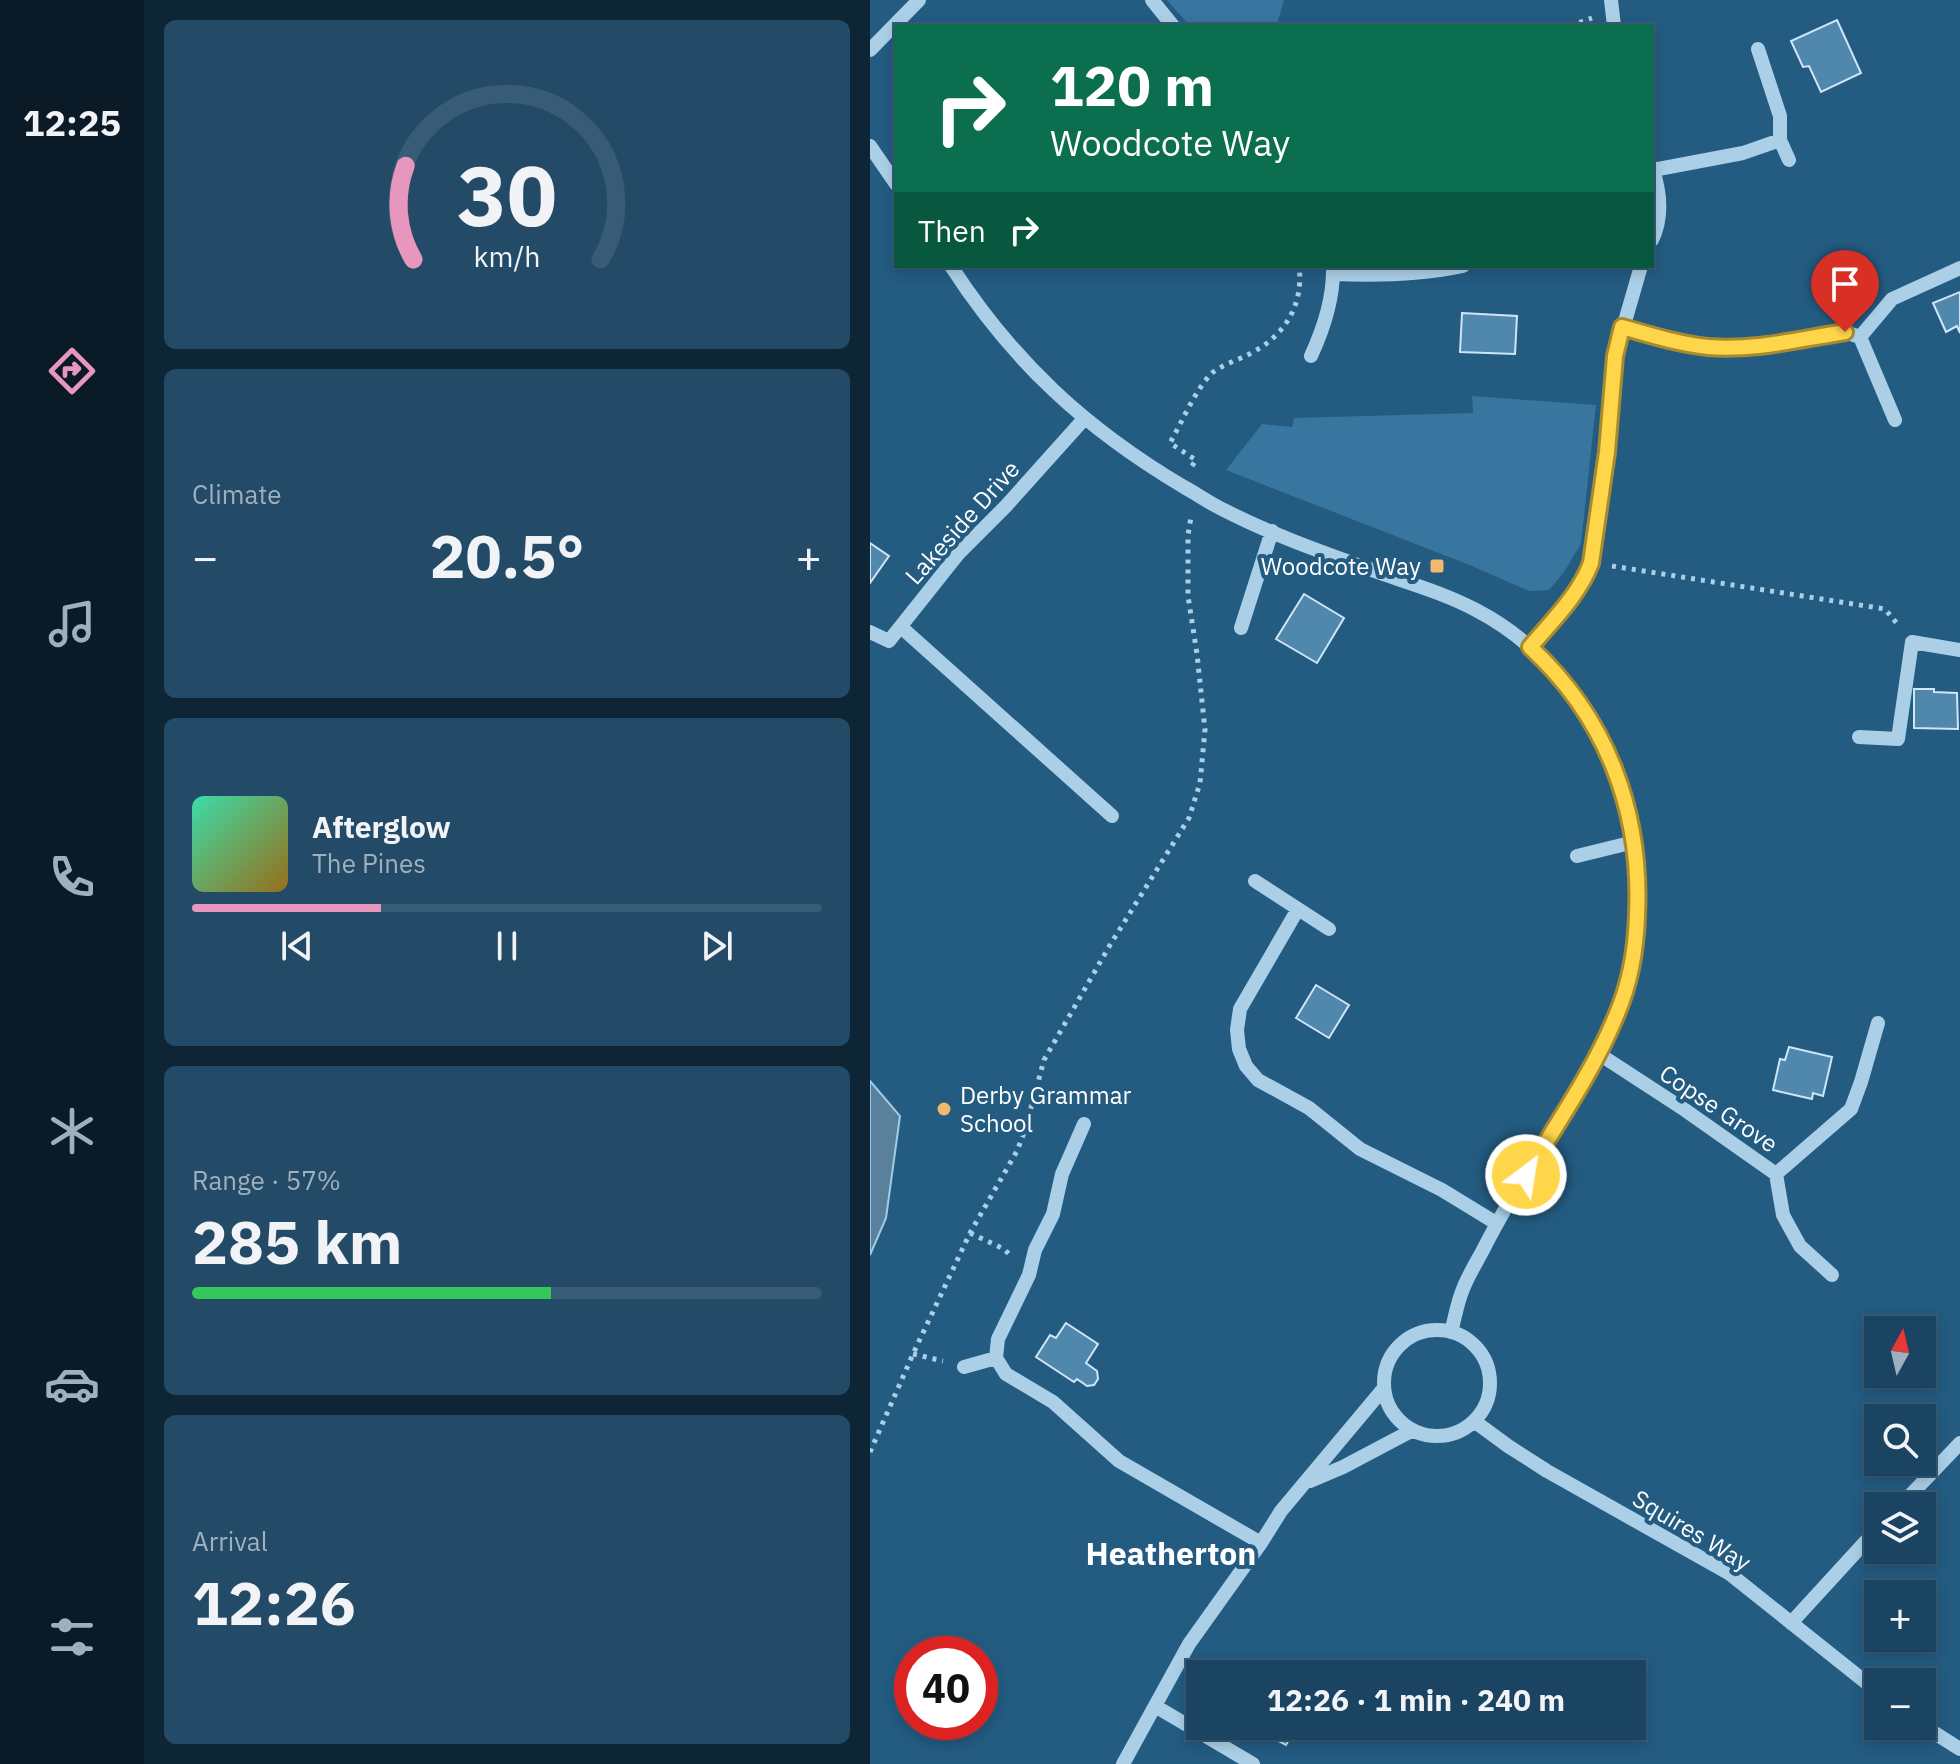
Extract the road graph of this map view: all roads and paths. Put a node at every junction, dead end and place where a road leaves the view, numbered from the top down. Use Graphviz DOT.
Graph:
graph roads {
  1 [pos="919,0"];
  2 [pos="1152,0"];
  3 [pos="1611,0"];
  4 [pos="895,24"];
  5 [pos="1171,24"];
  6 [pos="1614,24"];
  7 [pos="894,26"];
  8 [pos="1758,49"];
  9 [pos="870,50"];
  10 [pos="1780,140"];
  11 [pos="870,146"];
  12 [pos="1789,160"];
  13 [pos="1654,168"];
  14 [pos="1654,174"];
  15 [pos="894,181"];
  16 [pos="1654,236"];
  17 [pos="952,268"];
  18 [pos="1299,268"];
  19 [pos="1454,268"];
  20 [pos="1637,268"];
  21 [pos="1960,268"];
  22 [pos="1333,270"];
  23 [pos="1622,327"];
  24 [pos="1860,337"];
  25 [pos="1311,356"];
  26 [pos="1084,419"];
  27 [pos="1895,420"];
  28 [pos="1182,485"];
  29 [pos="1272,531"];
  30 [pos="1591,563"];
  31 [pos="901,627"];
  32 [pos="1241,628"];
  33 [pos="870,632"];
  34 [pos="1912,642"];
  35 [pos="1530,647"];
  36 [pos="1960,650"];
  37 [pos="1859,737"];
  38 [pos="1112,816"];
  39 [pos="1634,842"];
  40 [pos="1577,856"];
  41 [pos="1255,881"];
  42 [pos="1298,909"];
  43 [pos="1329,929"];
  44 [pos="1878,1023"];
  45 [pos="1599,1054"];
  46 [pos="1084,1124"];
  47 [pos="1776,1174"];
  48 [pos="1496,1223"];
  49 [pos="970,1233"];
  50 [pos="1029,1275"];
  51 [pos="1832,1275"];
  52 [pos="1451,1332"];
  53 [pos="913,1354"];
  54 [pos="996,1358"];
  55 [pos="964,1367"];
  56 [pos="1384,1388"];
  57 [pos="1474,1421"];
  58 [pos="1413,1430"];
  59 [pos="1960,1443"];
  60 [pos="870,1452"];
  61 [pos="1305,1483"];
  62 [pos="1913,1492"];
  63 [pos="1261,1543"];
  64 [pos="1864,1543"];
  65 [pos="1791,1623"];
  66 [pos="1864,1681"];
  67 [pos="1155,1706"];
  68 [pos="1936,1734"];
  69 [pos="1960,1749"];
  70 [pos="1123,1764"];
  71 [pos="1253,1764"];
  1 -- 4 [label="street"];
  2 -- 5 [label="street"];
  3 -- 6 [label="street"];
  7 -- 9 [label="street"];
  8 -- 10 [label="street"];
  10 -- 12 [label="street"];
  10 -- 13 [label="street"];
  11 -- 15 [label="street"];
  14 -- 16 [label="street"];
  17 -- 26 [label="street"];
  18 -- 28 [label="path"];
  19 -- 22 [label="street"];
  20 -- 23 [label="street"];
  21 -- 24 [label="street"];
  22 -- 25 [label="street"];
  23 -- 24 [label="street"];
  23 -- 30 [label="street"];
  24 -- 27 [label="street"];
  26 -- 28 [label="street"];
  26 -- 31 [label="street, Lakeside Drive"];
  28 -- 29 [label="street"];
  28 -- 49 [label="path"];
  29 -- 32 [label="street"];
  29 -- 35 [label="street"];
  30 -- 34 [label="path"];
  30 -- 35 [label="street"];
  31 -- 33 [label="street"];
  31 -- 38 [label="street"];
  34 -- 36 [label="street"];
  34 -- 37 [label="street"];
  35 -- 39 [label="street"];
  39 -- 40 [label="street"];
  39 -- 45 [label="street"];
  41 -- 42 [label="street"];
  42 -- 43 [label="street"];
  42 -- 48 [label="street"];
  44 -- 47 [label="street, Copse Grove"];
  45 -- 47 [label="street, Copse Grove"];
  45 -- 48 [label="street"];
  46 -- 50 [label="street"];
  47 -- 51 [label="street"];
  48 -- 52 [label="street"];
  49 -- 50 [label="path"];
  49 -- 53 [label="path"];
  50 -- 54 [label="street"];
  52 -- 56 [label="street"];
  52 -- 57 [label="street"];
  53 -- 55 [label="path"];
  53 -- 60 [label="path"];
  54 -- 55 [label="street"];
  54 -- 63 [label="street"];
  56 -- 58 [label="street"];
  56 -- 61 [label="street"];
  57 -- 58 [label="street"];
  57 -- 65 [label="street, Squires Way"];
  58 -- 61 [label="street"];
  59 -- 62 [label="street"];
  61 -- 63 [label="street"];
  63 -- 67 [label="street"];
  64 -- 65 [label="street"];
  65 -- 66 [label="street, Squires Way"];
  67 -- 70 [label="street"];
  67 -- 71 [label="street"];
  68 -- 69 [label="street"];
}
